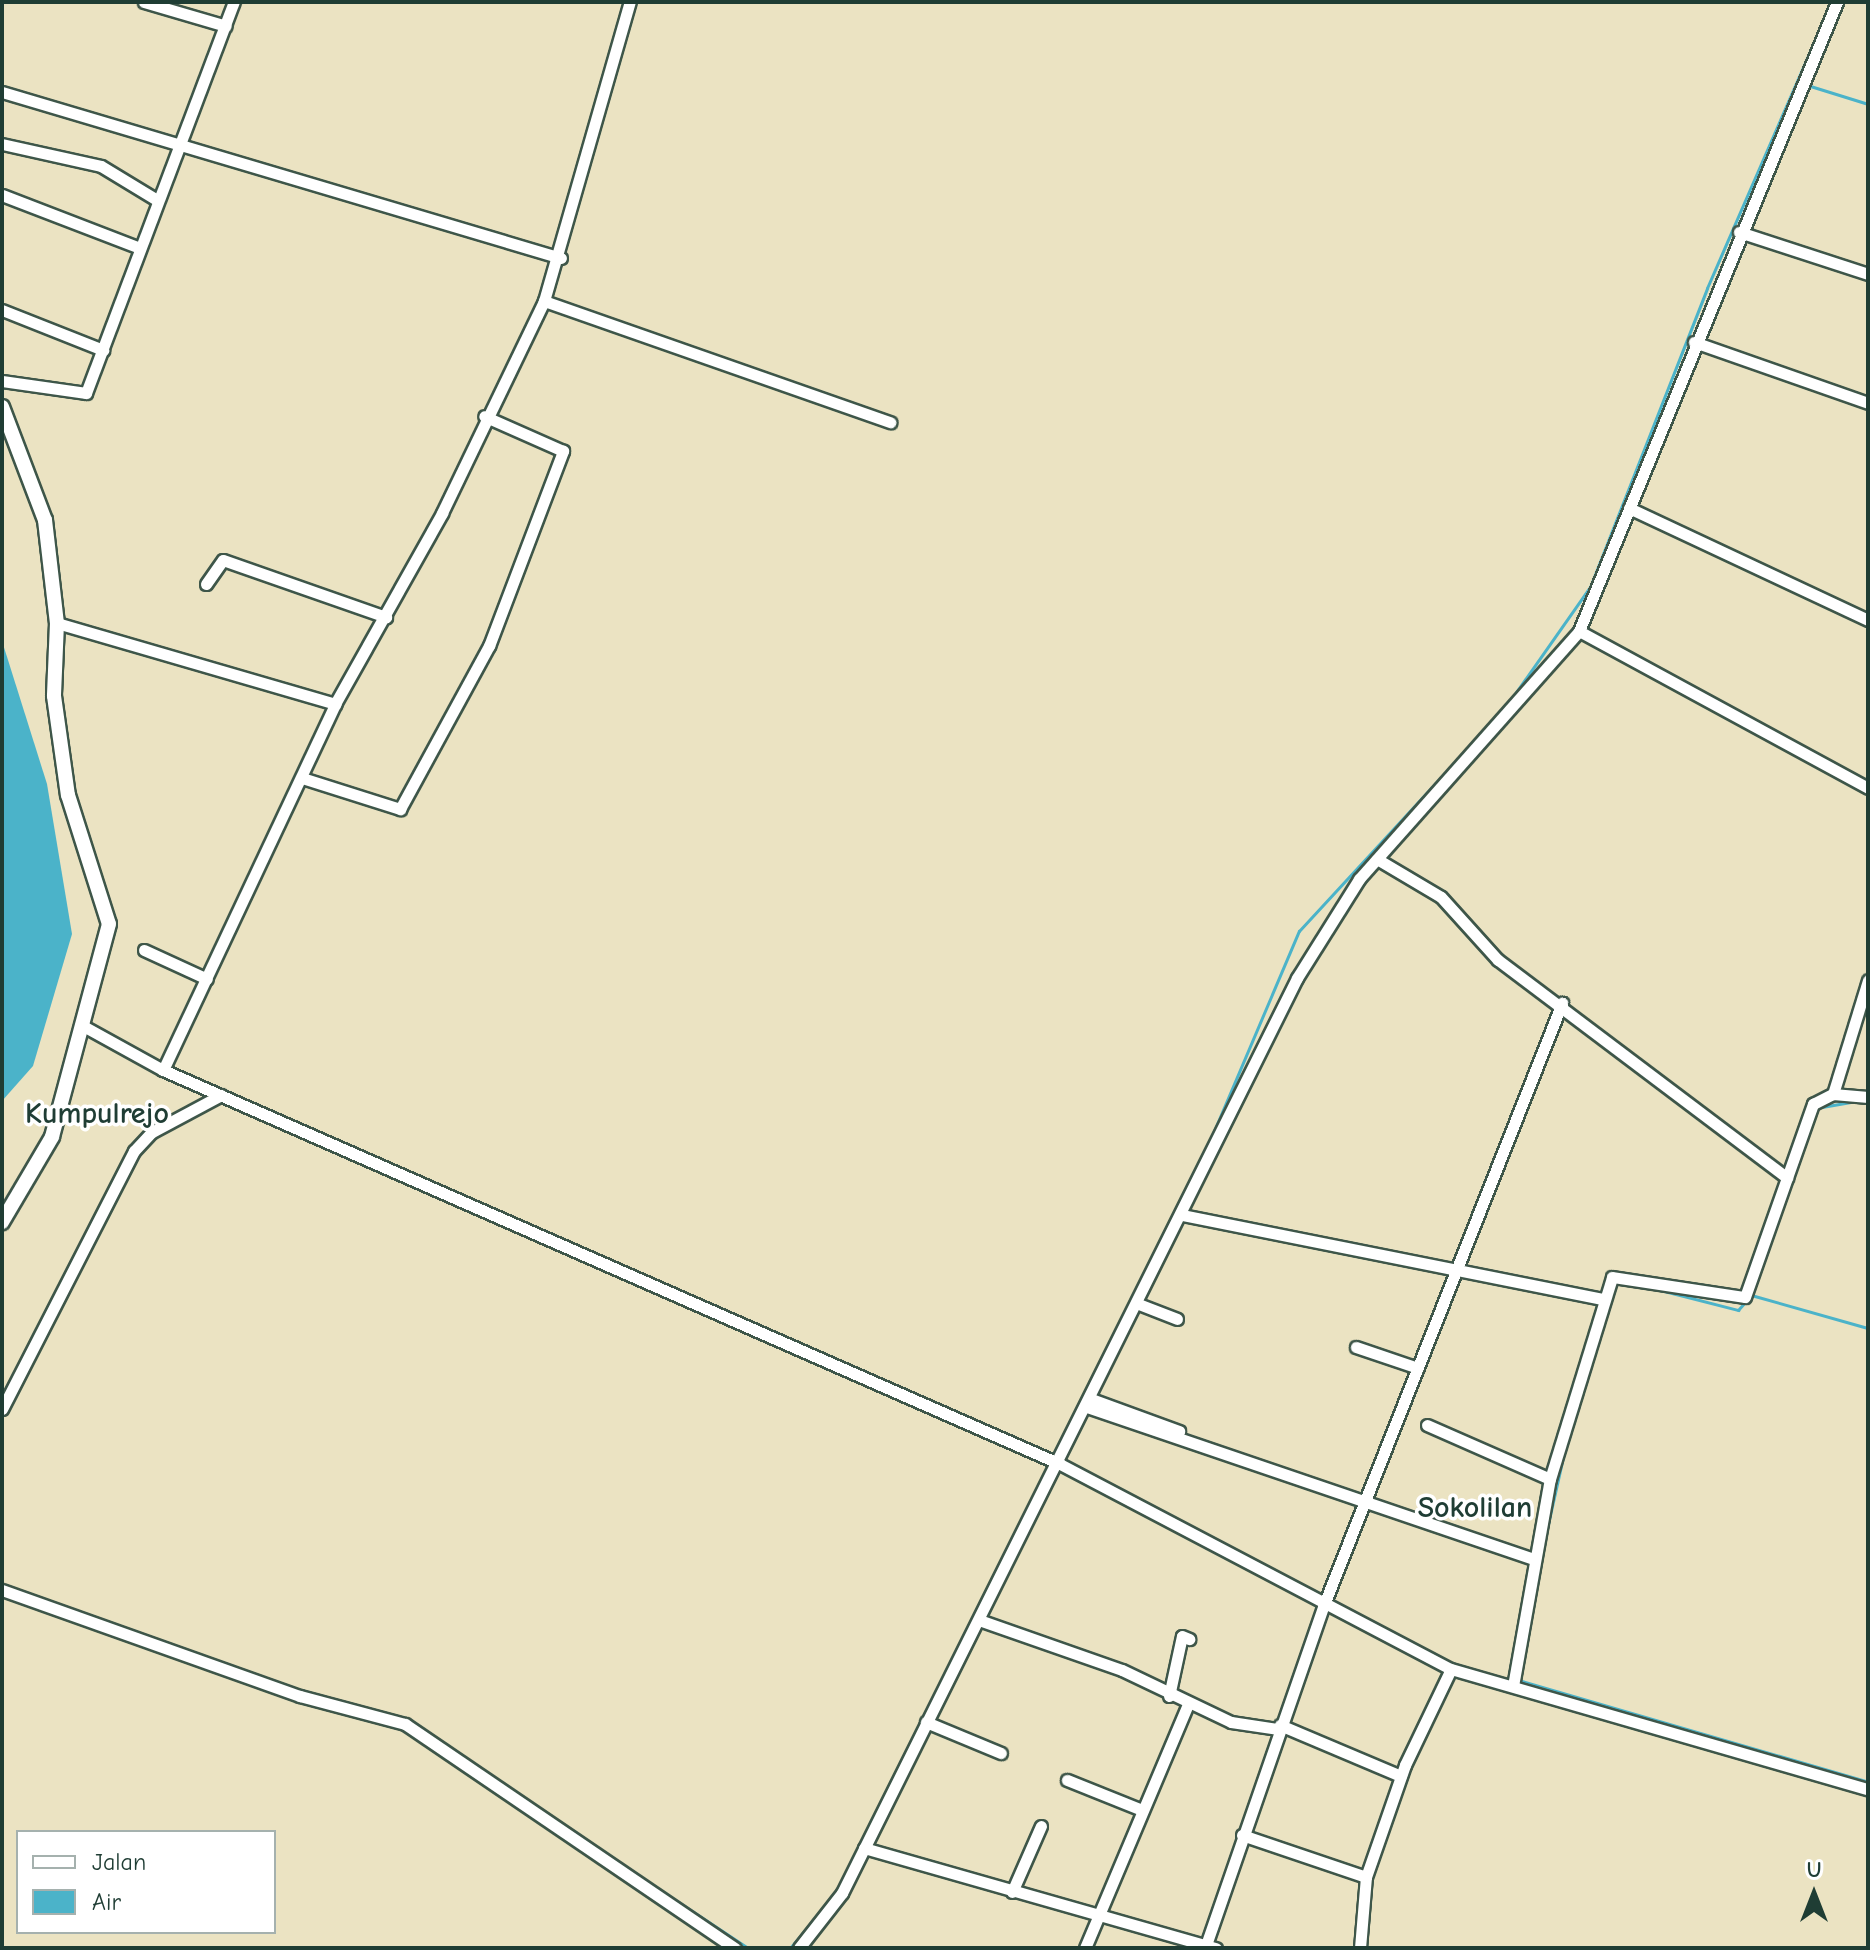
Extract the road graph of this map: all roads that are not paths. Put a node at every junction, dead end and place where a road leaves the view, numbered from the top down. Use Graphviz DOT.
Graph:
graph roads {
  1 [pos="144,2"];
  2 [pos="234,2"];
  3 [pos="630,2"];
  4 [pos="1837,2"];
  5 [pos="226,26"];
  6 [pos="2,92"];
  7 [pos="2,144"];
  8 [pos="177,146"];
  9 [pos="2,195"];
  10 [pos="157,200"];
  11 [pos="1739,232"];
  12 [pos="140,248"];
  13 [pos="561,258"];
  14 [pos="1868,274"];
  15 [pos="544,301"];
  16 [pos="2,310"];
  17 [pos="1694,342"];
  18 [pos="103,350"];
  19 [pos="2,381"];
  20 [pos="1868,403"];
  21 [pos="2,407"];
  22 [pos="484,416"];
  23 [pos="890,422"];
  24 [pos="1629,508"];
  25 [pos="206,584"];
  26 [pos="386,617"];
  27 [pos="1868,620"];
  28 [pos="57,623"];
  29 [pos="1579,631"];
  30 [pos="335,704"];
  31 [pos="305,779"];
  32 [pos="1868,788"];
  33 [pos="1377,859"];
  34 [pos="144,950"];
  35 [pos="207,979"];
  36 [pos="1868,980"];
  37 [pos="1562,1003"];
  38 [pos="85,1027"];
  39 [pos="163,1070"];
  40 [pos="1833,1094"];
  41 [pos="221,1095"];
  42 [pos="1868,1097"];
  43 [pos="1787,1178"];
  44 [pos="1182,1215"];
  45 [pos="2,1222"];
  46 [pos="1461,1268"];
  47 [pos="1601,1299"];
  48 [pos="1136,1303"];
  49 [pos="1177,1319"];
  50 [pos="1356,1347"];
  51 [pos="1418,1368"];
  52 [pos="8,1383"];
  53 [pos="1089,1403"];
  54 [pos="2,1409"];
  55 [pos="1427,1425"];
  56 [pos="1049,1460"];
  57 [pos="1550,1479"];
  58 [pos="1364,1501"];
  59 [pos="1534,1556"];
  60 [pos="2,1590"];
  61 [pos="1323,1607"];
  62 [pos="979,1620"];
  63 [pos="1189,1639"];
  64 [pos="1451,1669"];
  65 [pos="1513,1686"];
  66 [pos="1169,1696"];
  67 [pos="1188,1704"];
  68 [pos="926,1722"];
  69 [pos="1279,1727"];
  70 [pos="1001,1753"];
  71 [pos="1401,1776"];
  72 [pos="1067,1780"];
  73 [pos="1868,1789"];
  74 [pos="1142,1810"];
  75 [pos="1041,1826"];
  76 [pos="1242,1835"];
  77 [pos="864,1848"];
  78 [pos="1366,1877"];
  79 [pos="1012,1892"];
  80 [pos="1099,1917"];
  81 [pos="1211,1947"];
  82 [pos="735,1948"];
  83 [pos="799,1948"];
  84 [pos="1085,1948"];
  85 [pos="1360,1948"];
  1 -- 5 [label="street"];
  2 -- 5 [label="street"];
  3 -- 13 [label="street"];
  4 -- 11 [label="street"];
  5 -- 8 [label="street"];
  6 -- 8 [label="street"];
  7 -- 10 [label="street"];
  8 -- 10 [label="street"];
  8 -- 13 [label="street"];
  9 -- 12 [label="street"];
  10 -- 12 [label="street"];
  11 -- 14 [label="street"];
  11 -- 17 [label="street"];
  12 -- 18 [label="street"];
  13 -- 15 [label="street"];
  15 -- 22 [label="street"];
  15 -- 23 [label="street"];
  16 -- 18 [label="street"];
  17 -- 20 [label="street"];
  17 -- 24 [label="street"];
  18 -- 19 [label="street"];
  21 -- 28 [label="street"];
  22 -- 26 [label="street"];
  22 -- 31 [label="street"];
  24 -- 27 [label="street"];
  24 -- 29 [label="street"];
  25 -- 26 [label="street"];
  26 -- 30 [label="street"];
  28 -- 30 [label="street"];
  28 -- 38 [label="street"];
  29 -- 32 [label="street"];
  29 -- 33 [label="street"];
  30 -- 31 [label="street"];
  31 -- 35 [label="street"];
  33 -- 37 [label="street"];
  33 -- 44 [label="street"];
  34 -- 35 [label="street"];
  35 -- 39 [label="street"];
  36 -- 40 [label="street"];
  37 -- 43 [label="street"];
  37 -- 46 [label="street"];
  38 -- 39 [label="street"];
  38 -- 45 [label="street"];
  39 -- 41 [label="street"];
  40 -- 42 [label="street"];
  40 -- 43 [label="street"];
  41 -- 52 [label="street"];
  41 -- 56 [label="street"];
  43 -- 47 [label="street"];
  44 -- 46 [label="street"];
  44 -- 48 [label="street"];
  46 -- 47 [label="street"];
  46 -- 51 [label="street"];
  47 -- 57 [label="street"];
  48 -- 49 [label="street"];
  48 -- 53 [label="street"];
  50 -- 51 [label="street"];
  51 -- 58 [label="street"];
  52 -- 54 [label="street"];
  53 -- 56 [label="street"];
  53 -- 58 [label="street"];
  55 -- 57 [label="street"];
  56 -- 61 [label="street"];
  56 -- 62 [label="street"];
  57 -- 59 [label="street"];
  58 -- 59 [label="street"];
  58 -- 61 [label="street"];
  59 -- 65 [label="street"];
  60 -- 82 [label="street"];
  61 -- 64 [label="street"];
  61 -- 69 [label="street"];
  62 -- 66 [label="street"];
  62 -- 68 [label="street"];
  63 -- 66 [label="street"];
  64 -- 65 [label="street"];
  64 -- 71 [label="street"];
  65 -- 73 [label="street"];
  66 -- 67 [label="street"];
  67 -- 69 [label="street"];
  67 -- 74 [label="street"];
  68 -- 70 [label="street"];
  68 -- 77 [label="street"];
  69 -- 71 [label="street"];
  69 -- 76 [label="street"];
  71 -- 78 [label="street"];
  72 -- 74 [label="street"];
  74 -- 80 [label="street"];
  75 -- 79 [label="street"];
  76 -- 78 [label="street"];
  76 -- 81 [label="street"];
  77 -- 79 [label="street"];
  77 -- 83 [label="street"];
  78 -- 85 [label="street"];
  79 -- 80 [label="street"];
  80 -- 81 [label="street"];
  80 -- 84 [label="street"];
}
